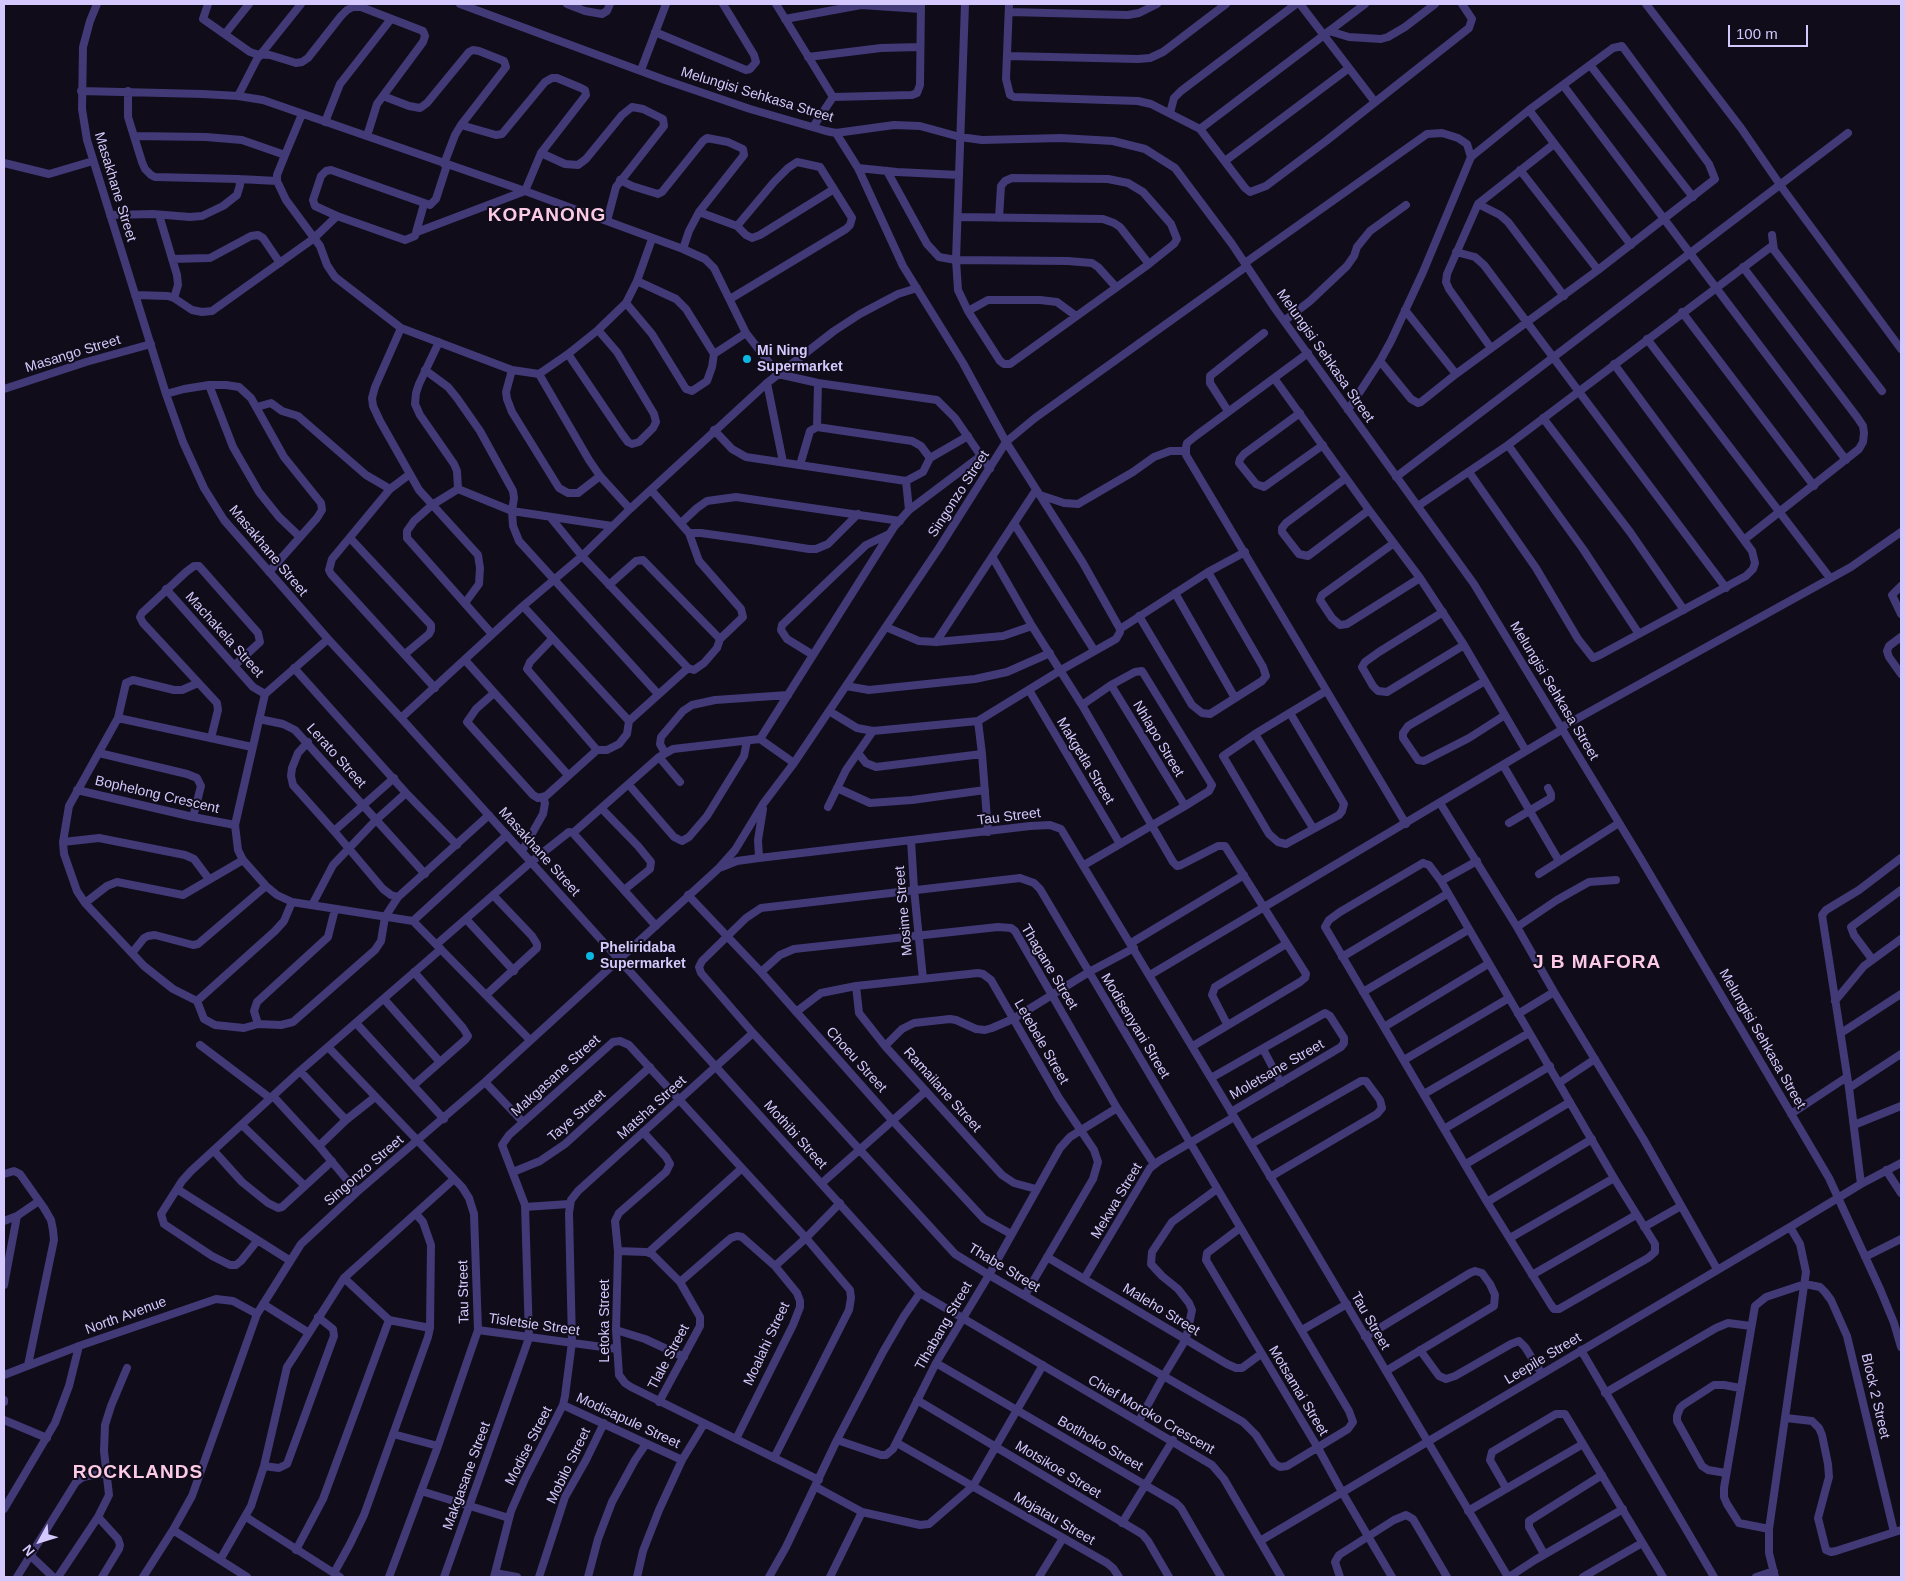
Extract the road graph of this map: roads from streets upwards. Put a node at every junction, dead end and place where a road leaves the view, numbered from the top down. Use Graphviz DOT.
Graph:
graph roads {
  1 [pos="97,4"];
  2 [pos="208,4"];
  3 [pos="249,4"];
  4 [pos="301,4"];
  5 [pos="460,4"];
  6 [pos="567,4"];
  7 [pos="610,4"];
  8 [pos="666,4"];
  9 [pos="723,4"];
  10 [pos="776,4"];
  11 [pos="965,4"];
  12 [pos="1157,4"];
  13 [pos="1226,4"];
  14 [pos="1298,4"];
  15 [pos="1365,4"];
  16 [pos="1435,4"];
  17 [pos="1462,4"];
  18 [pos="1646,4"];
  19 [pos="921,6"];
  20 [pos="1009,8"];
  21 [pos="391,18"];
  22 [pos="785,20"];
  23 [pos="655,32"];
  24 [pos="1326,33"];
  25 [pos="225,34"];
  26 [pos="920,47"];
  27 [pos="261,54"];
  28 [pos="1007,56"];
  29 [pos="808,57"];
  30 [pos="1590,65"];
  31 [pos="1349,68"];
  32 [pos="641,70"];
  33 [pos="1563,85"];
  34 [pos="81,91"];
  35 [pos="128,91"];
  36 [pos="238,96"];
  37 [pos="383,96"];
  38 [pos="833,98"];
  39 [pos="1375,102"];
  40 [pos="1529,110"];
  41 [pos="1170,113"];
  42 [pos="302,114"];
  43 [pos="325,122"];
  44 [pos="461,125"];
  45 [pos="813,127"];
  46 [pos="1200,128"];
  47 [pos="836,133"];
  48 [pos="1848,133"];
  49 [pos="134,136"];
  50 [pos="366,136"];
  51 [pos="960,138"];
  52 [pos="1554,144"];
  53 [pos="541,153"];
  54 [pos="284,155"];
  55 [pos="1471,157"];
  56 [pos="93,161"];
  57 [pos="1225,161"];
  58 [pos="4,163"];
  59 [pos="446,164"];
  60 [pos="858,168"];
  61 [pos="1520,170"];
  62 [pos="887,171"];
  63 [pos="959,175"];
  64 [pos="239,179"];
  65 [pos="620,180"];
  66 [pos="277,181"];
  67 [pos="1780,184"];
  68 [pos="834,189"];
  69 [pos="525,191"];
  70 [pos="1693,197"];
  71 [pos="424,204"];
  72 [pos="1478,204"];
  73 [pos="1406,205"];
  74 [pos="699,212"];
  75 [pos="159,214"];
  76 [pos="110,215"];
  77 [pos="337,216"];
  78 [pos="958,217"];
  79 [pos="999,218"];
  80 [pos="1665,218"];
  81 [pos="607,221"];
  82 [pos="737,226"];
  83 [pos="417,232"];
  84 [pos="1772,235"];
  85 [pos="313,239"];
  86 [pos="652,239"];
  87 [pos="1632,245"];
  88 [pos="1772,246"];
  89 [pos="682,249"];
  90 [pos="1456,252"];
  91 [pos="1690,254"];
  92 [pos="172,258"];
  93 [pos="956,260"];
  94 [pos="280,264"];
  95 [pos="1149,264"];
  96 [pos="1246,265"];
  97 [pos="1743,267"];
  98 [pos="1598,270"];
  99 [pos="637,281"];
  100 [pos="1116,287"];
  101 [pos="1716,287"];
  102 [pos="916,288"];
  103 [pos="135,295"];
  104 [pos="1564,296"];
  105 [pos="174,298"];
  106 [pos="730,300"];
  107 [pos="626,303"];
  108 [pos="1405,310"];
  109 [pos="968,311"];
  110 [pos="1682,312"];
  111 [pos="1076,316"];
  112 [pos="1284,321"];
  113 [pos="1527,322"];
  114 [pos="401,328"];
  115 [pos="598,330"];
  116 [pos="1264,332"];
  117 [pos="746,333"];
  118 [pos="1647,339"];
  119 [pos="439,342"];
  120 [pos="151,344"];
  121 [pos="1491,348"];
  122 [pos="1901,349"];
  123 [pos="1308,353"];
  124 [pos="568,354"];
  125 [pos="714,354"];
  126 [pos="1553,356"];
  127 [pos="1380,361"];
  128 [pos="1614,364"];
  129 [pos="425,370"];
  130 [pos="512,370"];
  131 [pos="539,374"];
  132 [pos="778,374"];
  133 [pos="1456,374"];
  134 [pos="1274,378"];
  135 [pos="767,383"];
  136 [pos="818,383"];
  137 [pos="209,385"];
  138 [pos="4,389"];
  139 [pos="1579,391"];
  140 [pos="1882,391"];
  141 [pos="166,394"];
  142 [pos="257,407"];
  143 [pos="1348,410"];
  144 [pos="1228,411"];
  145 [pos="1300,414"];
  146 [pos="1543,418"];
  147 [pos="817,427"];
  148 [pos="714,430"];
  149 [pos="968,436"];
  150 [pos="1006,442"];
  151 [pos="1323,445"];
  152 [pos="1508,445"];
  153 [pos="1185,451"];
  154 [pos="982,455"];
  155 [pos="930,458"];
  156 [pos="1846,460"];
  157 [pos="783,462"];
  158 [pos="800,465"];
  159 [pos="990,469"];
  160 [pos="1469,472"];
  161 [pos="410,474"];
  162 [pos="600,476"];
  163 [pos="1396,477"];
  164 [pos="1346,478"];
  165 [pos="906,481"];
  166 [pos="1814,486"];
  167 [pos="390,489"];
  168 [pos="458,489"];
  169 [pos="651,490"];
  170 [pos="1038,493"];
  171 [pos="432,504"];
  172 [pos="1418,506"];
  173 [pos="630,509"];
  174 [pos="909,510"];
  175 [pos="1368,510"];
  176 [pos="512,511"];
  177 [pos="1780,512"];
  178 [pos="858,514"];
  179 [pos="551,518"];
  180 [pos="900,521"];
  181 [pos="681,523"];
  182 [pos="1015,525"];
  183 [pos="612,526"];
  184 [pos="1901,532"];
  185 [pos="689,533"];
  186 [pos="889,534"];
  187 [pos="300,537"];
  188 [pos="350,538"];
  189 [pos="1745,539"];
  190 [pos="1394,543"];
  191 [pos="1245,552"];
  192 [pos="582,556"];
  193 [pos="993,558"];
  194 [pos="269,572"];
  195 [pos="1208,572"];
  196 [pos="1420,578"];
  197 [pos="1830,578"];
  198 [pos="553,580"];
  199 [pos="609,585"];
  200 [pos="1901,586"];
  201 [pos="1726,588"];
  202 [pos="166,589"];
  203 [pos="1175,593"];
  204 [pos="465,603"];
  205 [pos="523,606"];
  206 [pos="1684,610"];
  207 [pos="1443,612"];
  208 [pos="1901,614"];
  209 [pos="1139,616"];
  210 [pos="1032,626"];
  211 [pos="886,627"];
  212 [pos="1120,628"];
  213 [pos="492,634"];
  214 [pos="1639,634"];
  215 [pos="1901,637"];
  216 [pos="328,639"];
  217 [pos="552,639"];
  218 [pos="720,639"];
  219 [pos="936,642"];
  220 [pos="1464,645"];
  221 [pos="1094,650"];
  222 [pos="1050,653"];
  223 [pos="405,654"];
  224 [pos="813,655"];
  225 [pos="465,660"];
  226 [pos="235,665"];
  227 [pos="294,668"];
  228 [pos="688,668"];
  229 [pos="1061,670"];
  230 [pos="1901,674"];
  231 [pos="1485,681"];
  232 [pos="198,683"];
  233 [pos="1111,685"];
  234 [pos="846,686"];
  235 [pos="435,688"];
  236 [pos="1029,690"];
  237 [pos="1326,691"];
  238 [pos="494,693"];
  239 [pos="265,694"];
  240 [pos="658,694"];
  241 [pos="788,695"];
  242 [pos="1235,698"];
  243 [pos="1082,705"];
  244 [pos="829,711"];
  245 [pos="1290,713"];
  246 [pos="1505,715"];
  247 [pos="118,718"];
  248 [pos="401,718"];
  249 [pos="259,719"];
  250 [pos="629,721"];
  251 [pos="978,721"];
  252 [pos="1562,728"];
  253 [pos="873,732"];
  254 [pos="1255,734"];
  255 [pos="212,738"];
  256 [pos="760,739"];
  257 [pos="747,741"];
  258 [pos="308,742"];
  259 [pos="252,747"];
  260 [pos="597,750"];
  261 [pos="1526,751"];
  262 [pos="99,753"];
  263 [pos="858,754"];
  264 [pos="982,754"];
  265 [pos="662,755"];
  266 [pos="794,763"];
  267 [pos="1503,765"];
  268 [pos="568,775"];
  269 [pos="394,778"];
  270 [pos="680,782"];
  271 [pos="630,785"];
  272 [pos="837,788"];
  273 [pos="1548,788"];
  274 [pos="77,790"];
  275 [pos="985,790"];
  276 [pos="406,793"];
  277 [pos="543,798"];
  278 [pos="763,804"];
  279 [pos="1440,804"];
  280 [pos="363,805"];
  281 [pos="1185,806"];
  282 [pos="828,807"];
  283 [pos="602,809"];
  284 [pos="1530,811"];
  285 [pos="489,814"];
  286 [pos="193,817"];
  287 [pos="376,820"];
  288 [pos="1509,823"];
  289 [pos="1619,823"];
  290 [pos="1406,824"];
  291 [pos="235,825"];
  292 [pos="1153,825"];
  293 [pos="1313,828"];
  294 [pos="334,831"];
  295 [pos="988,832"];
  296 [pos="573,833"];
  297 [pos="507,835"];
  298 [pos="911,840"];
  299 [pos="63,842"];
  300 [pos="1120,844"];
  301 [pos="457,845"];
  302 [pos="348,849"];
  303 [pos="522,851"];
  304 [pos="759,858"];
  305 [pos="1901,858"];
  306 [pos="243,860"];
  307 [pos="1477,861"];
  308 [pos="1559,861"];
  309 [pos="531,862"];
  310 [pos="1084,865"];
  311 [pos="719,868"];
  312 [pos="425,874"];
  313 [pos="1539,874"];
  314 [pos="1244,875"];
  315 [pos="209,879"];
  316 [pos="1616,880"];
  317 [pos="1441,881"];
  318 [pos="266,886"];
  319 [pos="624,890"];
  320 [pos="914,890"];
  321 [pos="1901,890"];
  322 [pos="493,894"];
  323 [pos="1447,894"];
  324 [pos="688,896"];
  325 [pos="398,898"];
  326 [pos="292,902"];
  327 [pos="84,903"];
  328 [pos="312,905"];
  329 [pos="1264,908"];
  330 [pos="335,909"];
  331 [pos="385,917"];
  332 [pos="466,919"];
  333 [pos="413,921"];
  334 [pos="656,926"];
  335 [pos="1517,927"];
  336 [pos="1468,930"];
  337 [pos="919,935"];
  338 [pos="727,938"];
  339 [pos="1901,939"];
  340 [pos="1286,944"];
  341 [pos="439,946"];
  342 [pos="1133,946"];
  343 [pos="132,953"];
  344 [pos="1342,957"];
  345 [pos="618,958"];
  346 [pos="1872,959"];
  347 [pos="1488,964"];
  348 [pos="514,971"];
  349 [pos="414,972"];
  350 [pos="761,972"];
  351 [pos="1089,972"];
  352 [pos="1150,976"];
  353 [pos="923,979"];
  354 [pos="856,986"];
  355 [pos="1363,992"];
  356 [pos="1554,992"];
  357 [pos="1901,994"];
  358 [pos="486,995"];
  359 [pos="1052,995"];
  360 [pos="1509,998"];
  361 [pos="384,999"];
  362 [pos="197,1000"];
  363 [pos="1834,1001"];
  364 [pos="796,1012"];
  365 [pos="1518,1014"];
  366 [pos="1013,1019"];
  367 [pos="356,1023"];
  368 [pos="258,1024"];
  369 [pos="1227,1024"];
  370 [pos="1384,1027"];
  371 [pos="753,1033"];
  372 [pos="1529,1033"];
  373 [pos="1841,1033"];
  374 [pos="530,1040"];
  375 [pos="200,1045"];
  376 [pos="885,1046"];
  377 [pos="1193,1046"];
  378 [pos="329,1048"];
  379 [pos="1263,1049"];
  380 [pos="1901,1054"];
  381 [pos="1595,1059"];
  382 [pos="1404,1060"];
  383 [pos="440,1062"];
  384 [pos="1550,1066"];
  385 [pos="650,1067"];
  386 [pos="716,1067"];
  387 [pos="300,1071"];
  388 [pos="1847,1076"];
  389 [pos="1211,1078"];
  390 [pos="485,1082"];
  391 [pos="1282,1082"];
  392 [pos="1559,1083"];
  393 [pos="414,1085"];
  394 [pos="1849,1088"];
  395 [pos="926,1091"];
  396 [pos="1424,1094"];
  397 [pos="272,1097"];
  398 [pos="375,1097"];
  399 [pos="679,1100"];
  400 [pos="1570,1102"];
  401 [pos="1901,1106"];
  402 [pos="1117,1108"];
  403 [pos="1791,1114"];
  404 [pos="1232,1115"];
  405 [pos="444,1119"];
  406 [pos="346,1120"];
  407 [pos="892,1120"];
  408 [pos="523,1122"];
  409 [pos="242,1125"];
  410 [pos="1854,1125"];
  411 [pos="1444,1129"];
  412 [pos="1080,1131"];
  413 [pos="643,1132"];
  414 [pos="1592,1139"];
  415 [pos="418,1140"];
  416 [pos="1190,1143"];
  417 [pos="1251,1144"];
  418 [pos="319,1146"];
  419 [pos="860,1149"];
  420 [pos="214,1151"];
  421 [pos="332,1161"];
  422 [pos="1901,1163"];
  423 [pos="1154,1164"];
  424 [pos="1466,1164"];
  425 [pos="741,1169"];
  426 [pos="1886,1170"];
  427 [pos="513,1172"];
  428 [pos="4,1174"];
  429 [pos="1270,1177"];
  430 [pos="1614,1178"];
  431 [pos="454,1179"];
  432 [pos="822,1183"];
  433 [pos="1861,1184"];
  434 [pos="304,1185"];
  435 [pos="177,1189"];
  436 [pos="1036,1189"];
  437 [pos="1217,1189"];
  438 [pos="357,1192"];
  439 [pos="1901,1193"];
  440 [pos="1839,1198"];
  441 [pos="39,1201"];
  442 [pos="1487,1202"];
  443 [pos="840,1203"];
  444 [pos="569,1204"];
  445 [pos="1682,1206"];
  446 [pos="525,1207"];
  447 [pos="416,1214"];
  448 [pos="1636,1215"];
  449 [pos="17,1216"];
  450 [pos="4,1221"];
  451 [pos="1644,1227"];
  452 [pos="1240,1228"];
  453 [pos="1790,1228"];
  454 [pos="1012,1234"];
  455 [pos="806,1238"];
  456 [pos="1510,1238"];
  457 [pos="1901,1239"];
  458 [pos="257,1241"];
  459 [pos="618,1251"];
  460 [pos="649,1252"];
  461 [pos="1865,1256"];
  462 [pos="1047,1257"];
  463 [pos="289,1260"];
  464 [pos="775,1266"];
  465 [pos="1717,1269"];
  466 [pos="989,1275"];
  467 [pos="1532,1275"];
  468 [pos="344,1278"];
  469 [pos="1084,1279"];
  470 [pos="680,1282"];
  471 [pos="1805,1284"];
  472 [pos="4,1285"];
  473 [pos="920,1293"];
  474 [pos="1025,1295"];
  475 [pos="263,1304"];
  476 [pos="1346,1304"];
  477 [pos="257,1314"];
  478 [pos="318,1317"];
  479 [pos="963,1319"];
  480 [pos="389,1320"];
  481 [pos="1751,1326"];
  482 [pos="430,1328"];
  483 [pos="478,1330"];
  484 [pos="616,1330"];
  485 [pos="1302,1330"];
  486 [pos="309,1333"];
  487 [pos="1365,1337"];
  488 [pos="530,1338"];
  489 [pos="1186,1339"];
  490 [pos="572,1342"];
  491 [pos="79,1346"];
  492 [pos="1901,1347"];
  493 [pos="616,1349"];
  494 [pos="1420,1350"];
  495 [pos="1581,1350"];
  496 [pos="1261,1354"];
  497 [pos="684,1357"];
  498 [pos="936,1363"];
  499 [pos="28,1365"];
  500 [pos="1043,1365"];
  501 [pos="127,1368"];
  502 [pos="1386,1371"];
  503 [pos="1542,1374"];
  504 [pos="4,1375"];
  505 [pos="1163,1377"];
  506 [pos="1740,1388"];
  507 [pos="1605,1393"];
  508 [pos="917,1400"];
  509 [pos="659,1402"];
  510 [pos="563,1405"];
  511 [pos="1016,1410"];
  512 [pos="1786,1418"];
  513 [pos="4,1420"];
  514 [pos="1139,1421"];
  515 [pos="604,1423"];
  516 [pos="704,1424"];
  517 [pos="393,1434"];
  518 [pos="47,1438"];
  519 [pos="736,1439"];
  520 [pos="837,1440"];
  521 [pos="1172,1440"];
  522 [pos="1427,1442"];
  523 [pos="898,1443"];
  524 [pos="646,1444"];
  525 [pos="1583,1444"];
  526 [pos="438,1446"];
  527 [pos="994,1447"];
  528 [pos="1318,1448"];
  529 [pos="774,1458"];
  530 [pos="682,1460"];
  531 [pos="264,1466"];
  532 [pos="106,1473"];
  533 [pos="1726,1473"];
  534 [pos="1602,1475"];
  535 [pos="818,1484"];
  536 [pos="1146,1485"];
  537 [pos="973,1486"];
  538 [pos="1506,1488"];
  539 [pos="421,1491"];
  540 [pos="1342,1492"];
  541 [pos="469,1506"];
  542 [pos="4,1509"];
  543 [pos="1623,1509"];
  544 [pos="1468,1511"];
  545 [pos="862,1512"];
  546 [pos="98,1517"];
  547 [pos="246,1517"];
  548 [pos="509,1518"];
  549 [pos="1122,1522"];
  550 [pos="1769,1529"];
  551 [pos="173,1530"];
  552 [pos="1898,1531"];
  553 [pos="1368,1537"];
  554 [pos="1063,1538"];
  555 [pos="1260,1541"];
  556 [pos="1642,1543"];
  557 [pos="296,1550"];
  558 [pos="1544,1554"];
  559 [pos="31,1556"];
  560 [pos="220,1560"];
  561 [pos="1775,1574"];
  562 [pos="337,1575"];
  563 [pos="495,1575"];
  564 [pos="146,1576"];
  565 [pos="1041,1576"];
  566 [pos="1660,1576"];
  567 [pos="17,1577"];
  568 [pos="53,1577"];
  569 [pos="58,1577"];
  570 [pos="102,1577"];
  571 [pos="248,1577"];
  572 [pos="389,1577"];
  573 [pos="444,1577"];
  574 [pos="517,1577"];
  575 [pos="539,1577"];
  576 [pos="588,1577"];
  577 [pos="636,1577"];
  578 [pos="769,1577"];
  579 [pos="830,1577"];
  580 [pos="1119,1577"];
  581 [pos="1170,1577"];
  582 [pos="1221,1577"];
  583 [pos="1281,1577"];
  584 [pos="1340,1577"];
  585 [pos="1392,1577"];
  586 [pos="1448,1577"];
  587 [pos="1508,1577"];
  588 [pos="1583,1577"];
  589 [pos="1714,1577"];
  590 [pos="1756,1577"];
  1 -- 34 [label="street, Masakhane Street"];
  2 -- 25 [label="street"];
  3 -- 25 [label="street"];
  4 -- 27 [label="street"];
  5 -- 32 [label="street, Melungisi Sehkasa Street"];
  6 -- 7 [label="street"];
  8 -- 23 [label="street"];
  9 -- 23 [label="street"];
  10 -- 22 [label="street"];
  11 -- 51 [label="street"];
  12 -- 20 [label="street"];
  13 -- 28 [label="street"];
  14 -- 24 [label="street"];
  14 -- 41 [label="street"];
  15 -- 24 [label="street"];
  16 -- 24 [label="street"];
  17 -- 39 [label="street"];
  18 -- 67 [label="street"];
  19 -- 22 [label="street"];
  19 -- 26 [label="street"];
  20 -- 28 [label="street"];
  21 -- 27 [label="street"];
  21 -- 37 [label="street"];
  21 -- 43 [label="street"];
  22 -- 29 [label="street"];
  23 -- 32 [label="street"];
  24 -- 31 [label="street"];
  24 -- 46 [label="street"];
  25 -- 27 [label="street"];
  26 -- 29 [label="street"];
  26 -- 38 [label="street"];
  27 -- 36 [label="street"];
  28 -- 41 [label="street"];
  29 -- 38 [label="street"];
  30 -- 33 [label="street"];
  30 -- 70 [label="street"];
  30 -- 70 [label="street"];
  31 -- 39 [label="street"];
  31 -- 57 [label="street"];
  32 -- 45 [label="street, Melungisi Sehkasa Street"];
  33 -- 40 [label="street"];
  33 -- 80 [label="street"];
  34 -- 35 [label="street"];
  34 -- 56 [label="street, Masakhane Street"];
  35 -- 36 [label="street"];
  35 -- 49 [label="street"];
  36 -- 42 [label="street"];
  37 -- 44 [label="street"];
  37 -- 50 [label="street"];
  38 -- 45 [label="street"];
  39 -- 57 [label="street"];
  40 -- 52 [label="street"];
  40 -- 55 [label="street"];
  41 -- 46 [label="street"];
  42 -- 43 [label="street"];
  42 -- 54 [label="street"];
  43 -- 50 [label="street"];
  44 -- 53 [label="street"];
  44 -- 59 [label="street"];
  45 -- 47 [label="street, Melungisi Sehkasa Street"];
  46 -- 57 [label="street"];
  47 -- 51 [label="street, Melungisi Sehkasa Street"];
  47 -- 60 [label="street"];
  48 -- 67 [label="street"];
  49 -- 54 [label="street"];
  49 -- 64 [label="street"];
  50 -- 59 [label="street"];
  51 -- 63 [label="street"];
  51 -- 96 [label="street, Melungisi Sehkasa Street"];
  52 -- 61 [label="street"];
  52 -- 87 [label="street"];
  53 -- 65 [label="street"];
  53 -- 69 [label="street"];
  54 -- 66 [label="street"];
  55 -- 96 [label="street, Singonzo Street"];
  55 -- 108 [label="street"];
  56 -- 58 [label="street"];
  56 -- 76 [label="street, Masakhane Street"];
  59 -- 69 [label="street"];
  59 -- 71 [label="street"];
  60 -- 62 [label="street"];
  60 -- 102 [label="street"];
  61 -- 72 [label="street"];
  61 -- 98 [label="street"];
  62 -- 63 [label="street"];
  62 -- 93 [label="street"];
  63 -- 78 [label="street"];
  64 -- 66 [label="street"];
  64 -- 75 [label="street"];
  65 -- 74 [label="street"];
  65 -- 81 [label="street"];
  66 -- 85 [label="street"];
  67 -- 91 [label="street"];
  67 -- 122 [label="street"];
  68 -- 82 [label="street"];
  68 -- 82 [label="street"];
  68 -- 106 [label="street"];
  69 -- 81 [label="street"];
  69 -- 83 [label="street"];
  70 -- 80 [label="street"];
  71 -- 77 [label="street"];
  71 -- 83 [label="street"];
  72 -- 90 [label="street"];
  72 -- 104 [label="street"];
  73 -- 112 [label="street"];
  74 -- 82 [label="street"];
  74 -- 89 [label="street"];
  75 -- 76 [label="street"];
  75 -- 92 [label="street"];
  76 -- 103 [label="street, Masakhane Street"];
  77 -- 83 [label="street"];
  77 -- 85 [label="street"];
  78 -- 79 [label="street"];
  78 -- 93 [label="street"];
  79 -- 95 [label="street"];
  79 -- 95 [label="street"];
  80 -- 87 [label="street"];
  80 -- 91 [label="street"];
  81 -- 86 [label="street"];
  84 -- 88 [label="street"];
  85 -- 94 [label="street"];
  85 -- 114 [label="street"];
  86 -- 89 [label="street"];
  86 -- 99 [label="street"];
  87 -- 98 [label="street"];
  88 -- 97 [label="street"];
  88 -- 140 [label="street"];
  89 -- 106 [label="street"];
  90 -- 113 [label="street"];
  90 -- 121 [label="street"];
  91 -- 101 [label="street"];
  91 -- 126 [label="street"];
  92 -- 94 [label="street"];
  92 -- 105 [label="street"];
  93 -- 100 [label="street"];
  93 -- 109 [label="street"];
  94 -- 105 [label="street"];
  95 -- 100 [label="street"];
  96 -- 112 [label="street, Melungisi Sehkasa Street"];
  96 -- 150 [label="street, Singonzo Street"];
  97 -- 101 [label="street"];
  97 -- 156 [label="street"];
  98 -- 104 [label="street"];
  99 -- 107 [label="street"];
  99 -- 125 [label="street"];
  100 -- 111 [label="street"];
  101 -- 110 [label="street"];
  101 -- 156 [label="street"];
  102 -- 132 [label="street"];
  102 -- 150 [label="street"];
  103 -- 105 [label="street"];
  103 -- 120 [label="street, Masakhane Street"];
  104 -- 113 [label="street"];
  106 -- 117 [label="street"];
  107 -- 115 [label="street"];
  107 -- 125 [label="street"];
  108 -- 127 [label="street"];
  108 -- 133 [label="street"];
  109 -- 111 [label="street"];
  109 -- 111 [label="street"];
  110 -- 118 [label="street"];
  110 -- 166 [label="street"];
  112 -- 123 [label="street, Melungisi Sehkasa Street"];
  113 -- 121 [label="street"];
  113 -- 126 [label="street"];
  114 -- 119 [label="street"];
  114 -- 161 [label="street"];
  115 -- 124 [label="street"];
  115 -- 124 [label="street"];
  116 -- 144 [label="street"];
  117 -- 125 [label="street"];
  117 -- 132 [label="street"];
  118 -- 128 [label="street"];
  118 -- 177 [label="street"];
  119 -- 129 [label="street"];
  119 -- 130 [label="street"];
  120 -- 138 [label="street, Masango Street"];
  120 -- 141 [label="street, Masakhane Street"];
  121 -- 133 [label="street"];
  123 -- 134 [label="street"];
  123 -- 143 [label="street, Melungisi Sehkasa Street"];
  124 -- 131 [label="street"];
  126 -- 139 [label="street"];
  126 -- 163 [label="street"];
  127 -- 133 [label="street"];
  127 -- 143 [label="street"];
  128 -- 139 [label="street"];
  128 -- 189 [label="street"];
  129 -- 168 [label="street"];
  129 -- 176 [label="street"];
  130 -- 131 [label="street"];
  130 -- 162 [label="street"];
  131 -- 162 [label="street"];
  132 -- 135 [label="street"];
  132 -- 136 [label="street"];
  134 -- 144 [label="street"];
  134 -- 145 [label="street"];
  135 -- 148 [label="street"];
  135 -- 157 [label="street"];
  136 -- 147 [label="street"];
  136 -- 149 [label="street"];
  137 -- 141 [label="street"];
  137 -- 142 [label="street"];
  137 -- 187 [label="street"];
  139 -- 146 [label="street"];
  139 -- 201 [label="street"];
  141 -- 194 [label="street, Masakhane Street"];
  142 -- 167 [label="street"];
  142 -- 187 [label="street"];
  143 -- 163 [label="street, Melungisi Sehkasa Street"];
  144 -- 153 [label="street"];
  145 -- 151 [label="street"];
  145 -- 151 [label="street"];
  146 -- 152 [label="street"];
  146 -- 206 [label="street"];
  147 -- 155 [label="street"];
  147 -- 158 [label="street"];
  148 -- 157 [label="street"];
  148 -- 169 [label="street"];
  149 -- 154 [label="street"];
  149 -- 155 [label="street"];
  150 -- 159 [label="street, Singonzo Street"];
  150 -- 170 [label="street"];
  151 -- 164 [label="street"];
  152 -- 160 [label="street"];
  152 -- 214 [label="street"];
  153 -- 170 [label="street"];
  153 -- 191 [label="street"];
  154 -- 159 [label="street"];
  154 -- 174 [label="street"];
  155 -- 165 [label="street"];
  156 -- 166 [label="street"];
  157 -- 158 [label="street"];
  158 -- 165 [label="street"];
  159 -- 211 [label="street, Singonzo Street"];
  160 -- 172 [label="street"];
  160 -- 214 [label="street"];
  161 -- 167 [label="street"];
  161 -- 171 [label="street"];
  162 -- 173 [label="street"];
  163 -- 172 [label="street, Melungisi Sehkasa Street"];
  164 -- 175 [label="street"];
  164 -- 175 [label="street"];
  165 -- 174 [label="street"];
  166 -- 177 [label="street"];
  167 -- 188 [label="street"];
  168 -- 171 [label="street"];
  168 -- 176 [label="street"];
  169 -- 173 [label="street"];
  169 -- 181 [label="street"];
  170 -- 182 [label="street"];
  170 -- 212 [label="street"];
  171 -- 204 [label="street"];
  171 -- 204 [label="street"];
  172 -- 252 [label="street, Melungisi Sehkasa Street"];
  173 -- 183 [label="street"];
  174 -- 180 [label="street"];
  175 -- 190 [label="street"];
  176 -- 179 [label="street"];
  176 -- 198 [label="street"];
  177 -- 189 [label="street"];
  177 -- 197 [label="street"];
  178 -- 180 [label="street"];
  178 -- 181 [label="street"];
  178 -- 185 [label="street"];
  179 -- 183 [label="street"];
  179 -- 192 [label="street"];
  180 -- 186 [label="street"];
  181 -- 185 [label="street"];
  182 -- 193 [label="street"];
  182 -- 221 [label="street"];
  183 -- 192 [label="street"];
  184 -- 197 [label="street"];
  185 -- 218 [label="street"];
  186 -- 224 [label="street"];
  186 -- 224 [label="street"];
  187 -- 194 [label="street"];
  188 -- 223 [label="street"];
  188 -- 223 [label="street"];
  189 -- 201 [label="street"];
  190 -- 196 [label="street"];
  190 -- 196 [label="street"];
  191 -- 195 [label="street"];
  191 -- 237 [label="street"];
  192 -- 198 [label="street"];
  192 -- 199 [label="street"];
  193 -- 210 [label="street"];
  193 -- 219 [label="street"];
  194 -- 216 [label="street, Masakhane Street"];
  195 -- 203 [label="street"];
  195 -- 242 [label="street"];
  196 -- 207 [label="street"];
  197 -- 252 [label="street"];
  198 -- 205 [label="street"];
  198 -- 240 [label="street"];
  199 -- 218 [label="street"];
  199 -- 228 [label="street"];
  200 -- 208 [label="street"];
  201 -- 206 [label="street"];
  202 -- 226 [label="street, Machakela Street"];
  202 -- 226 [label="street"];
  202 -- 232 [label="street"];
  203 -- 209 [label="street"];
  203 -- 242 [label="street"];
  204 -- 213 [label="street"];
  205 -- 213 [label="street"];
  205 -- 217 [label="street"];
  206 -- 214 [label="street"];
  207 -- 220 [label="street"];
  207 -- 220 [label="street"];
  209 -- 212 [label="street"];
  209 -- 242 [label="street"];
  210 -- 219 [label="street"];
  210 -- 222 [label="street"];
  211 -- 219 [label="street"];
  211 -- 234 [label="street, Singonzo Street"];
  212 -- 221 [label="street"];
  213 -- 225 [label="street"];
  215 -- 230 [label="street"];
  216 -- 227 [label="street"];
  216 -- 248 [label="street, Masakhane Street"];
  217 -- 250 [label="street"];
  217 -- 260 [label="street"];
  218 -- 228 [label="street"];
  220 -- 231 [label="street"];
  221 -- 229 [label="street"];
  222 -- 229 [label="street"];
  222 -- 234 [label="street"];
  223 -- 235 [label="street"];
  224 -- 241 [label="street"];
  225 -- 235 [label="street"];
  225 -- 238 [label="street"];
  226 -- 239 [label="street, Machakela Street"];
  227 -- 239 [label="street"];
  227 -- 269 [label="street"];
  228 -- 240 [label="street"];
  229 -- 236 [label="street"];
  229 -- 243 [label="street"];
  231 -- 246 [label="street"];
  231 -- 246 [label="street"];
  232 -- 247 [label="street"];
  232 -- 255 [label="street"];
  233 -- 243 [label="street"];
  233 -- 281 [label="street, Nhlapo Street"];
  233 -- 281 [label="street"];
  234 -- 244 [label="street, Singonzo Street"];
  235 -- 248 [label="street"];
  236 -- 251 [label="street"];
  236 -- 300 [label="street, Makgetla Street"];
  237 -- 245 [label="street"];
  237 -- 290 [label="street"];
  238 -- 268 [label="street"];
  238 -- 277 [label="street"];
  239 -- 249 [label="street"];
  240 -- 250 [label="street"];
  241 -- 256 [label="street"];
  241 -- 265 [label="street"];
  243 -- 292 [label="street"];
  244 -- 253 [label="street"];
  244 -- 266 [label="street, Singonzo Street"];
  245 -- 254 [label="street"];
  245 -- 293 [label="street"];
  246 -- 261 [label="street"];
  247 -- 255 [label="street"];
  247 -- 262 [label="street"];
  248 -- 285 [label="street, Masakhane Street"];
  249 -- 258 [label="street, Lerato Street"];
  249 -- 259 [label="street"];
  250 -- 260 [label="street"];
  251 -- 253 [label="street"];
  251 -- 264 [label="street"];
  252 -- 261 [label="street"];
  252 -- 289 [label="street, Melungisi Sehkasa Street"];
  253 -- 263 [label="street"];
  254 -- 293 [label="street"];
  254 -- 293 [label="street"];
  255 -- 259 [label="street"];
  256 -- 257 [label="street"];
  256 -- 266 [label="street"];
  257 -- 265 [label="street"];
  257 -- 271 [label="street"];
  258 -- 280 [label="street, Lerato Street"];
  258 -- 294 [label="street"];
  259 -- 291 [label="street"];
  260 -- 268 [label="street"];
  261 -- 267 [label="street"];
  262 -- 274 [label="street"];
  262 -- 286 [label="street"];
  263 -- 264 [label="street"];
  263 -- 272 [label="street"];
  264 -- 275 [label="street"];
  265 -- 270 [label="street"];
  265 -- 271 [label="street"];
  266 -- 278 [label="street, Singonzo Street"];
  267 -- 279 [label="street"];
  267 -- 284 [label="street"];
  268 -- 277 [label="street"];
  269 -- 276 [label="street"];
  269 -- 280 [label="street"];
  271 -- 283 [label="street"];
  272 -- 275 [label="street"];
  272 -- 282 [label="street"];
  273 -- 284 [label="street"];
  274 -- 286 [label="street, Bophelong Crescent"];
  274 -- 299 [label="street, Bophelong Crescent"];
  275 -- 295 [label="street"];
  276 -- 287 [label="street"];
  276 -- 301 [label="street"];
  277 -- 303 [label="street"];
  278 -- 304 [label="street, Singonzo Street"];
  278 -- 311 [label="street, Singonzo Street"];
  279 -- 290 [label="street"];
  279 -- 307 [label="street"];
  280 -- 287 [label="street, Lerato Street"];
  280 -- 294 [label="street"];
  281 -- 292 [label="street"];
  283 -- 296 [label="street"];
  283 -- 319 [label="street"];
  284 -- 288 [label="street"];
  284 -- 308 [label="street"];
  285 -- 297 [label="street, Masakhane Street"];
  285 -- 301 [label="street"];
  286 -- 291 [label="street, Bophelong Crescent"];
  287 -- 302 [label="street"];
  287 -- 312 [label="street, Lerato Street"];
  289 -- 308 [label="street"];
  289 -- 403 [label="street, Melungisi Sehkasa Street"];
  290 -- 329 [label="street"];
  291 -- 306 [label="street"];
  292 -- 300 [label="street"];
  292 -- 314 [label="street"];
  294 -- 302 [label="street"];
  295 -- 298 [label="street, Tau Street"];
  295 -- 310 [label="street, Tau Street"];
  296 -- 309 [label="street"];
  296 -- 319 [label="street"];
  297 -- 303 [label="street, Masakhane Street"];
  297 -- 333 [label="street"];
  298 -- 304 [label="street, Tau Street"];
  298 -- 320 [label="street, Mosime Street"];
  299 -- 315 [label="street"];
  299 -- 327 [label="street"];
  300 -- 310 [label="street"];
  301 -- 312 [label="street"];
  302 -- 325 [label="street"];
  302 -- 328 [label="street"];
  303 -- 309 [label="street, Masakhane Street"];
  304 -- 311 [label="street, Singonzo Street"];
  305 -- 363 [label="street"];
  306 -- 315 [label="street"];
  306 -- 318 [label="street"];
  307 -- 317 [label="street"];
  307 -- 335 [label="street"];
  308 -- 313 [label="street"];
  309 -- 322 [label="street"];
  309 -- 345 [label="street, Masakhane Street"];
  310 -- 342 [label="street, Tau Street"];
  311 -- 324 [label="street, Singonzo Street"];
  312 -- 325 [label="street"];
  314 -- 329 [label="street"];
  314 -- 342 [label="street"];
  315 -- 327 [label="street"];
  316 -- 335 [label="street"];
  317 -- 323 [label="street"];
  317 -- 344 [label="street"];
  318 -- 326 [label="street"];
  318 -- 343 [label="street"];
  319 -- 334 [label="street"];
  320 -- 337 [label="street, Mosime Street"];
  320 -- 338 [label="street, Modisenyani Street"];
  320 -- 351 [label="street, Modisenyani Street"];
  321 -- 346 [label="street"];
  322 -- 332 [label="street"];
  322 -- 348 [label="street"];
  323 -- 336 [label="street"];
  323 -- 344 [label="street"];
  324 -- 334 [label="street, Singonzo Street"];
  324 -- 338 [label="street, Choeu Street"];
  325 -- 331 [label="street"];
  326 -- 328 [label="street"];
  326 -- 362 [label="street"];
  327 -- 343 [label="street"];
  328 -- 330 [label="street"];
  329 -- 340 [label="street"];
  329 -- 352 [label="street"];
  330 -- 331 [label="street"];
  330 -- 368 [label="street"];
  331 -- 333 [label="street"];
  331 -- 368 [label="street"];
  332 -- 341 [label="street"];
  332 -- 348 [label="street"];
  333 -- 341 [label="street"];
  334 -- 345 [label="street, Singonzo Street"];
  335 -- 356 [label="street"];
  336 -- 347 [label="street"];
  336 -- 355 [label="street"];
  337 -- 350 [label="street, Thagane Street"];
  337 -- 353 [label="street, Mosime Street"];
  337 -- 359 [label="street, Thagane Street"];
  338 -- 350 [label="street, Choeu Street"];
  338 -- 371 [label="street, Thabe Street"];
  339 -- 346 [label="street"];
  340 -- 369 [label="street"];
  340 -- 369 [label="street"];
  341 -- 349 [label="street"];
  341 -- 358 [label="street"];
  342 -- 351 [label="street"];
  342 -- 352 [label="street, Tau Street"];
  343 -- 362 [label="street"];
  344 -- 355 [label="street"];
  345 -- 374 [label="street, Singonzo Street"];
  345 -- 386 [label="street, Mothibi Street"];
  346 -- 363 [label="street"];
  347 -- 360 [label="street"];
  347 -- 370 [label="street"];
  348 -- 358 [label="street"];
  349 -- 361 [label="street"];
  349 -- 383 [label="street"];
  350 -- 364 [label="street, Choeu Street"];
  351 -- 359 [label="street"];
  351 -- 416 [label="street, Modisenyani Street"];
  352 -- 377 [label="street, Tau Street"];
  353 -- 354 [label="street, Letebele Street"];
  353 -- 366 [label="street, Letebele Street"];
  354 -- 364 [label="street, Letebele Street"];
  354 -- 376 [label="street, Ramailane Street"];
  355 -- 370 [label="street"];
  356 -- 365 [label="street"];
  356 -- 381 [label="street"];
  357 -- 373 [label="street"];
  358 -- 374 [label="street"];
  359 -- 366 [label="street"];
  359 -- 402 [label="street, Thagane Street"];
  360 -- 365 [label="street"];
  360 -- 382 [label="street"];
  361 -- 367 [label="street"];
  361 -- 383 [label="street"];
  362 -- 368 [label="street"];
  363 -- 373 [label="street"];
  364 -- 407 [label="street, Choeu Street"];
  365 -- 372 [label="street"];
  366 -- 376 [label="street"];
  366 -- 412 [label="street, Letebele Street"];
  367 -- 378 [label="street"];
  367 -- 393 [label="street"];
  369 -- 377 [label="street"];
  370 -- 382 [label="street"];
  371 -- 386 [label="street, Matsha Street"];
  371 -- 419 [label="street, Thabe Street"];
  372 -- 384 [label="street"];
  372 -- 396 [label="street"];
  373 -- 388 [label="street"];
  374 -- 390 [label="street, Singonzo Street"];
  375 -- 397 [label="street"];
  376 -- 395 [label="street, Ramailane Street"];
  377 -- 389 [label="street, Tau Street"];
  378 -- 387 [label="street"];
  378 -- 398 [label="street, Tau Street"];
  379 -- 389 [label="street"];
  379 -- 391 [label="street"];
  379 -- 391 [label="street, Moletsane Street"];
  380 -- 394 [label="street"];
  381 -- 392 [label="street"];
  381 -- 445 [label="street"];
  382 -- 396 [label="street"];
  383 -- 393 [label="street"];
  384 -- 392 [label="street"];
  384 -- 411 [label="street"];
  385 -- 399 [label="street, Makgasane Street"];
  385 -- 408 [label="street, Makgasane Street"];
  385 -- 427 [label="street, Taye Street"];
  386 -- 399 [label="street, Matsha Street"];
  386 -- 432 [label="street, Mothibi Street"];
  387 -- 397 [label="street"];
  387 -- 406 [label="street"];
  388 -- 394 [label="street"];
  388 -- 403 [label="street"];
  389 -- 404 [label="street, Tau Street"];
  390 -- 405 [label="street, Singonzo Street"];
  390 -- 408 [label="street"];
  391 -- 404 [label="street, Moletsane Street"];
  392 -- 400 [label="street"];
  393 -- 405 [label="street"];
  394 -- 410 [label="street"];
  395 -- 407 [label="street"];
  395 -- 436 [label="street, Ramailane Street"];
  396 -- 411 [label="street"];
  397 -- 409 [label="street"];
  397 -- 418 [label="street"];
  398 -- 406 [label="street"];
  398 -- 415 [label="street, Tau Street"];
  399 -- 413 [label="street, Matsha Street"];
  399 -- 425 [label="street, Makgasane Street"];
  400 -- 414 [label="street"];
  400 -- 424 [label="street"];
  401 -- 410 [label="street"];
  402 -- 412 [label="street, Tlhabang Street"];
  402 -- 423 [label="street, Thagane Street"];
  403 -- 440 [label="street, Melungisi Sehkasa Street"];
  404 -- 416 [label="street, Mekwa Street"];
  404 -- 417 [label="street, Tau Street"];
  405 -- 415 [label="street, Singonzo Street"];
  406 -- 418 [label="street"];
  407 -- 419 [label="street"];
  407 -- 454 [label="street, Choeu Street"];
  408 -- 427 [label="street, Makgasane Street"];
  409 -- 420 [label="street"];
  409 -- 434 [label="street"];
  410 -- 433 [label="street"];
  411 -- 424 [label="street"];
  412 -- 436 [label="street, Tlhabang Street"];
  412 -- 462 [label="street, Letebele Street"];
  413 -- 444 [label="street, Matsha Street"];
  413 -- 459 [label="street, Letoka Street"];
  414 -- 430 [label="street"];
  414 -- 442 [label="street"];
  415 -- 431 [label="street, Tau Street"];
  415 -- 438 [label="street, Singonzo Street"];
  416 -- 423 [label="street, Mekwa Street"];
  416 -- 437 [label="street, Modisenyani Street"];
  417 -- 429 [label="street, Tau Street"];
  417 -- 429 [label="street"];
  418 -- 421 [label="street"];
  419 -- 432 [label="street"];
  419 -- 466 [label="street, Thabe Street"];
  420 -- 434 [label="street"];
  420 -- 435 [label="street"];
  421 -- 434 [label="street"];
  421 -- 438 [label="street"];
  422 -- 426 [label="street, Leepile Street"];
  423 -- 469 [label="street, Mekwa Street"];
  424 -- 442 [label="street"];
  425 -- 455 [label="street, Makgasane Street"];
  425 -- 460 [label="street"];
  426 -- 433 [label="street, Leepile Street"];
  426 -- 439 [label="street"];
  427 -- 446 [label="street, Makgasane Street"];
  428 -- 441 [label="street"];
  429 -- 476 [label="street, Tau Street"];
  430 -- 448 [label="street"];
  430 -- 456 [label="street"];
  431 -- 447 [label="street"];
  431 -- 483 [label="street, Tau Street"];
  432 -- 443 [label="street, Mothibi Street"];
  433 -- 440 [label="street, Leepile Street"];
  435 -- 458 [label="street"];
  435 -- 458 [label="street"];
  436 -- 454 [label="street, Tlhabang Street"];
  437 -- 452 [label="street, Modisenyani Street"];
  437 -- 489 [label="street"];
  438 -- 463 [label="street, Singonzo Street"];
  440 -- 453 [label="street, Leepile Street"];
  440 -- 461 [label="street, Melungisi Sehkasa Street"];
  441 -- 449 [label="street"];
  441 -- 499 [label="street"];
  442 -- 456 [label="street"];
  443 -- 455 [label="street"];
  443 -- 473 [label="street, Mothibi Street"];
  444 -- 446 [label="street"];
  444 -- 490 [label="street, Modise Street"];
  445 -- 451 [label="street"];
  445 -- 465 [label="street"];
  446 -- 488 [label="street, Makgasane Street"];
  447 -- 468 [label="street"];
  447 -- 482 [label="street"];
  448 -- 451 [label="street"];
  448 -- 467 [label="street"];
  449 -- 450 [label="street"];
  449 -- 472 [label="street"];
  451 -- 467 [label="street"];
  452 -- 485 [label="street, Modisenyani Street"];
  452 -- 496 [label="street, Motsamai Street"];
  453 -- 465 [label="street, Leepile Street"];
  453 -- 471 [label="street"];
  454 -- 466 [label="street, Tlhabang Street"];
  455 -- 464 [label="street"];
  455 -- 529 [label="street, Makgasane Street"];
  456 -- 467 [label="street"];
  457 -- 461 [label="street"];
  458 -- 463 [label="street"];
  459 -- 460 [label="street"];
  459 -- 484 [label="street, Letoka Street"];
  460 -- 470 [label="street, Tlale Street"];
  461 -- 492 [label="street, Melungisi Sehkasa Street"];
  462 -- 469 [label="street, Maleho Street"];
  462 -- 474 [label="street, Letebele Street"];
  463 -- 475 [label="street, Singonzo Street"];
  464 -- 470 [label="street, Moalahi Street"];
  464 -- 519 [label="street, Moalahi Street"];
  465 -- 495 [label="street, Leepile Street"];
  466 -- 474 [label="street, Thabe Street"];
  466 -- 479 [label="street, Tlhabang Street"];
  468 -- 478 [label="street"];
  468 -- 480 [label="street"];
  469 -- 489 [label="street, Maleho Street"];
  470 -- 497 [label="street, Tlale Street"];
  471 -- 481 [label="street"];
  471 -- 512 [label="street"];
  471 -- 552 [label="street, Block 2 Street"];
  473 -- 479 [label="street, Mothibi Street"];
  473 -- 520 [label="street"];
  474 -- 505 [label="street, Thabe Street"];
  475 -- 477 [label="street, Singonzo Street"];
  475 -- 486 [label="street"];
  476 -- 485 [label="street"];
  476 -- 487 [label="street, Tau Street"];
  477 -- 491 [label="street, North Avenue"];
  477 -- 551 [label="street, Singonzo Street"];
  478 -- 486 [label="street"];
  478 -- 531 [label="street"];
  479 -- 498 [label="street, Tlhabang Street"];
  479 -- 500 [label="street, Chief Moroko Crescent"];
  480 -- 482 [label="street"];
  480 -- 557 [label="street"];
  481 -- 506 [label="street"];
  481 -- 507 [label="street"];
  482 -- 517 [label="street"];
  483 -- 488 [label="street, Tisletsie Street"];
  483 -- 526 [label="street, Tau Street"];
  484 -- 493 [label="street, Letoka Street"];
  484 -- 497 [label="street"];
  485 -- 528 [label="street, Modisenyani Street"];
  486 -- 531 [label="street"];
  487 -- 494 [label="street"];
  487 -- 502 [label="street, Tau Street"];
  488 -- 490 [label="street, Tisletsie Street"];
  488 -- 541 [label="street, Makgasane Street"];
  489 -- 496 [label="street, Maleho Street"];
  489 -- 505 [label="street"];
  490 -- 493 [label="street, Tisletsie Street"];
  490 -- 510 [label="street, Modise Street"];
  491 -- 499 [label="street, North Avenue"];
  491 -- 518 [label="street"];
  493 -- 509 [label="street, Letoka Street"];
  494 -- 502 [label="street"];
  494 -- 503 [label="street"];
  495 -- 503 [label="street, Leepile Street"];
  495 -- 507 [label="street"];
  496 -- 528 [label="street, Motsamai Street"];
  497 -- 509 [label="street, Tlale Street"];
  498 -- 508 [label="street, Tlhabang Street"];
  498 -- 511 [label="street, Botlhoko Street"];
  499 -- 504 [label="street, North Avenue"];
  500 -- 511 [label="street"];
  500 -- 514 [label="street, Chief Moroko Crescent"];
  501 -- 532 [label="street"];
  502 -- 522 [label="street, Tau Street"];
  503 -- 522 [label="street, Leepile Street"];
  505 -- 514 [label="street"];
  505 -- 528 [label="street, Thabe Street"];
  506 -- 533 [label="street"];
  506 -- 533 [label="street"];
  507 -- 589 [label="street"];
  508 -- 523 [label="street, Tlhabang Street"];
  508 -- 527 [label="street, Motsikoe Street"];
  509 -- 516 [label="street, Letoka Street"];
  510 -- 515 [label="street, Modisapule Street"];
  510 -- 548 [label="street, Modise Street"];
  511 -- 527 [label="street"];
  511 -- 536 [label="street, Botlhoko Street"];
  512 -- 550 [label="street"];
  512 -- 552 [label="street"];
  513 -- 518 [label="street"];
  514 -- 521 [label="street, Chief Moroko Crescent"];
  515 -- 524 [label="street, Modisapule Street"];
  515 -- 575 [label="street, Mobilo Street"];
  516 -- 519 [label="street, Letoka Street"];
  516 -- 530 [label="street"];
  517 -- 526 [label="street"];
  517 -- 562 [label="street"];
  518 -- 542 [label="street"];
  519 -- 529 [label="street, Letoka Street"];
  520 -- 523 [label="street"];
  520 -- 535 [label="street"];
  521 -- 536 [label="street"];
  521 -- 555 [label="street, Chief Moroko Crescent"];
  522 -- 540 [label="street, Leepile Street"];
  522 -- 544 [label="street, Tau Street"];
  523 -- 537 [label="street, Mojatau Street"];
  524 -- 530 [label="street, Modisapule Street"];
  524 -- 576 [label="street"];
  525 -- 534 [label="street"];
  525 -- 538 [label="street"];
  525 -- 538 [label="street"];
  526 -- 539 [label="street, Tau Street"];
  527 -- 537 [label="street"];
  527 -- 549 [label="street, Motsikoe Street"];
  528 -- 540 [label="street, Motsamai Street"];
  529 -- 535 [label="street, Letoka Street"];
  530 -- 577 [label="street"];
  531 -- 547 [label="street"];
  532 -- 546 [label="street"];
  532 -- 559 [label="street"];
  533 -- 550 [label="street"];
  534 -- 543 [label="street"];
  534 -- 558 [label="street"];
  535 -- 545 [label="street, Letoka Street"];
  535 -- 578 [label="street"];
  536 -- 549 [label="street"];
  536 -- 582 [label="street, Botlhoko Street"];
  537 -- 545 [label="street, Letoka Street"];
  537 -- 554 [label="street, Mojatau Street"];
  538 -- 544 [label="street"];
  539 -- 541 [label="street"];
  539 -- 572 [label="street, Tau Street"];
  540 -- 553 [label="street, Motsamai Street"];
  540 -- 555 [label="street, Leepile Street"];
  541 -- 548 [label="street"];
  541 -- 573 [label="street, Makgasane Street"];
  543 -- 556 [label="street"];
  543 -- 558 [label="street"];
  544 -- 587 [label="street, Tau Street"];
  545 -- 579 [label="street"];
  546 -- 569 [label="street"];
  546 -- 570 [label="street"];
  547 -- 557 [label="street"];
  547 -- 560 [label="street"];
  548 -- 563 [label="street, Modise Street"];
  549 -- 581 [label="street, Motsikoe Street"];
  550 -- 561 [label="street"];
  551 -- 560 [label="street"];
  551 -- 564 [label="street, Singonzo Street"];
  553 -- 584 [label="street"];
  553 -- 585 [label="street, Motsamai Street"];
  553 -- 586 [label="street"];
  554 -- 565 [label="street"];
  554 -- 580 [label="street, Mojatau Street"];
  555 -- 583 [label="street, Chief Moroko Crescent"];
  556 -- 566 [label="street"];
  556 -- 588 [label="street"];
  557 -- 562 [label="street"];
  558 -- 587 [label="street"];
  559 -- 567 [label="street"];
  559 -- 568 [label="street"];
  560 -- 571 [label="street"];
  561 -- 590 [label="street"];
  563 -- 574 [label="street"];
}
